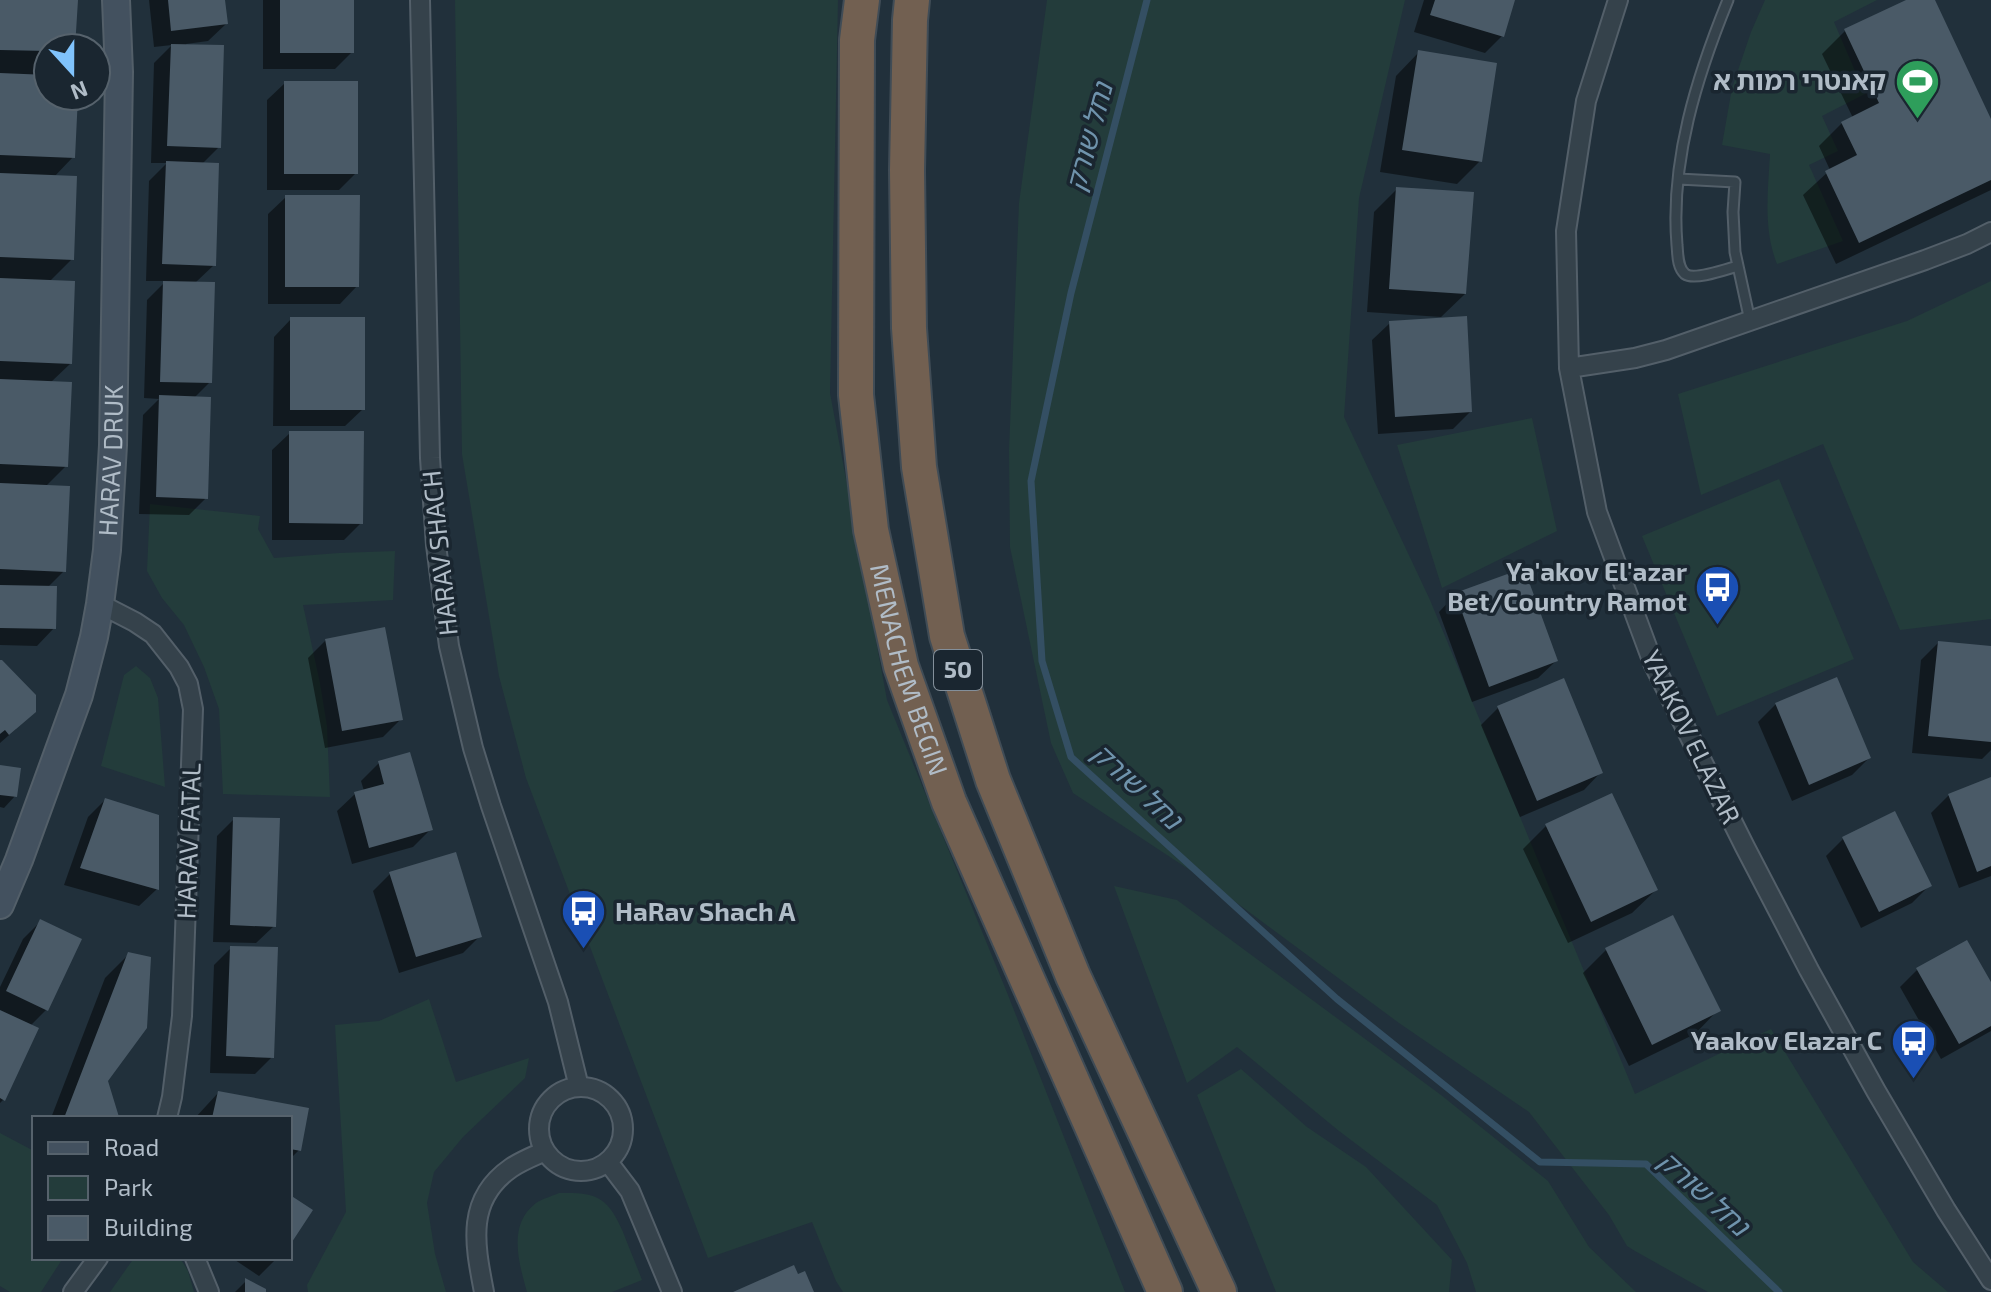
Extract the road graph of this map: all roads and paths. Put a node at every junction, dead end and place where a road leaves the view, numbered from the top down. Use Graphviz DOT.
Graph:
graph roads {
  1 [pos="116,0"];
  2 [pos="420,0"];
  3 [pos="862,0"];
  4 [pos="912,0"];
  5 [pos="1618,0"];
  6 [pos="1728,0"];
  7 [pos="1679,179"];
  8 [pos="1991,232"];
  9 [pos="1738,266"];
  10 [pos="1750,321"];
  11 [pos="1569,368"];
  12 [pos="100,604"];
  13 [pos="0,905"];
  14 [pos="579,1087"];
  15 [pos="167,1116"];
  16 [pos="545,1151"];
  17 [pos="608,1162"];
  18 [pos="97,1260"];
  19 [pos="196,1260"];
  20 [pos="1991,1280"];
  21 [pos="73,1292"];
  22 [pos="209,1292"];
  23 [pos="484,1292"];
  24 [pos="672,1292"];
  25 [pos="1165,1292"];
  26 [pos="1219,1292"];
  1 -- 12 [label="street, HARAV DRUK"];
  2 -- 14 [label="street, HARAV SHACH"];
  3 -- 25 [label="highway, MENACHEM BEGIN / 50"];
  4 -- 26 [label="highway, MENACHEM BEGIN / 50"];
  5 -- 11 [label="street, YAAKOV ELAZAR"];
  6 -- 7 [label="lane"];
  7 -- 9 [label="lane"];
  7 -- 9 [label="lane"];
  8 -- 10 [label="street"];
  9 -- 10 [label="lane"];
  10 -- 11 [label="street"];
  11 -- 20 [label="street, YAAKOV ELAZAR"];
  12 -- 13 [label="street, HARAV DRUK"];
  12 -- 15 [label="street, HARAV FATAL"];
  14 -- 16 [label="street"];
  14 -- 17 [label="street"];
  16 -- 17 [label="street"];
  16 -- 23 [label="street"];
  17 -- 24 [label="street"];
  18 -- 21 [label="street"];
  19 -- 22 [label="street"];
}
